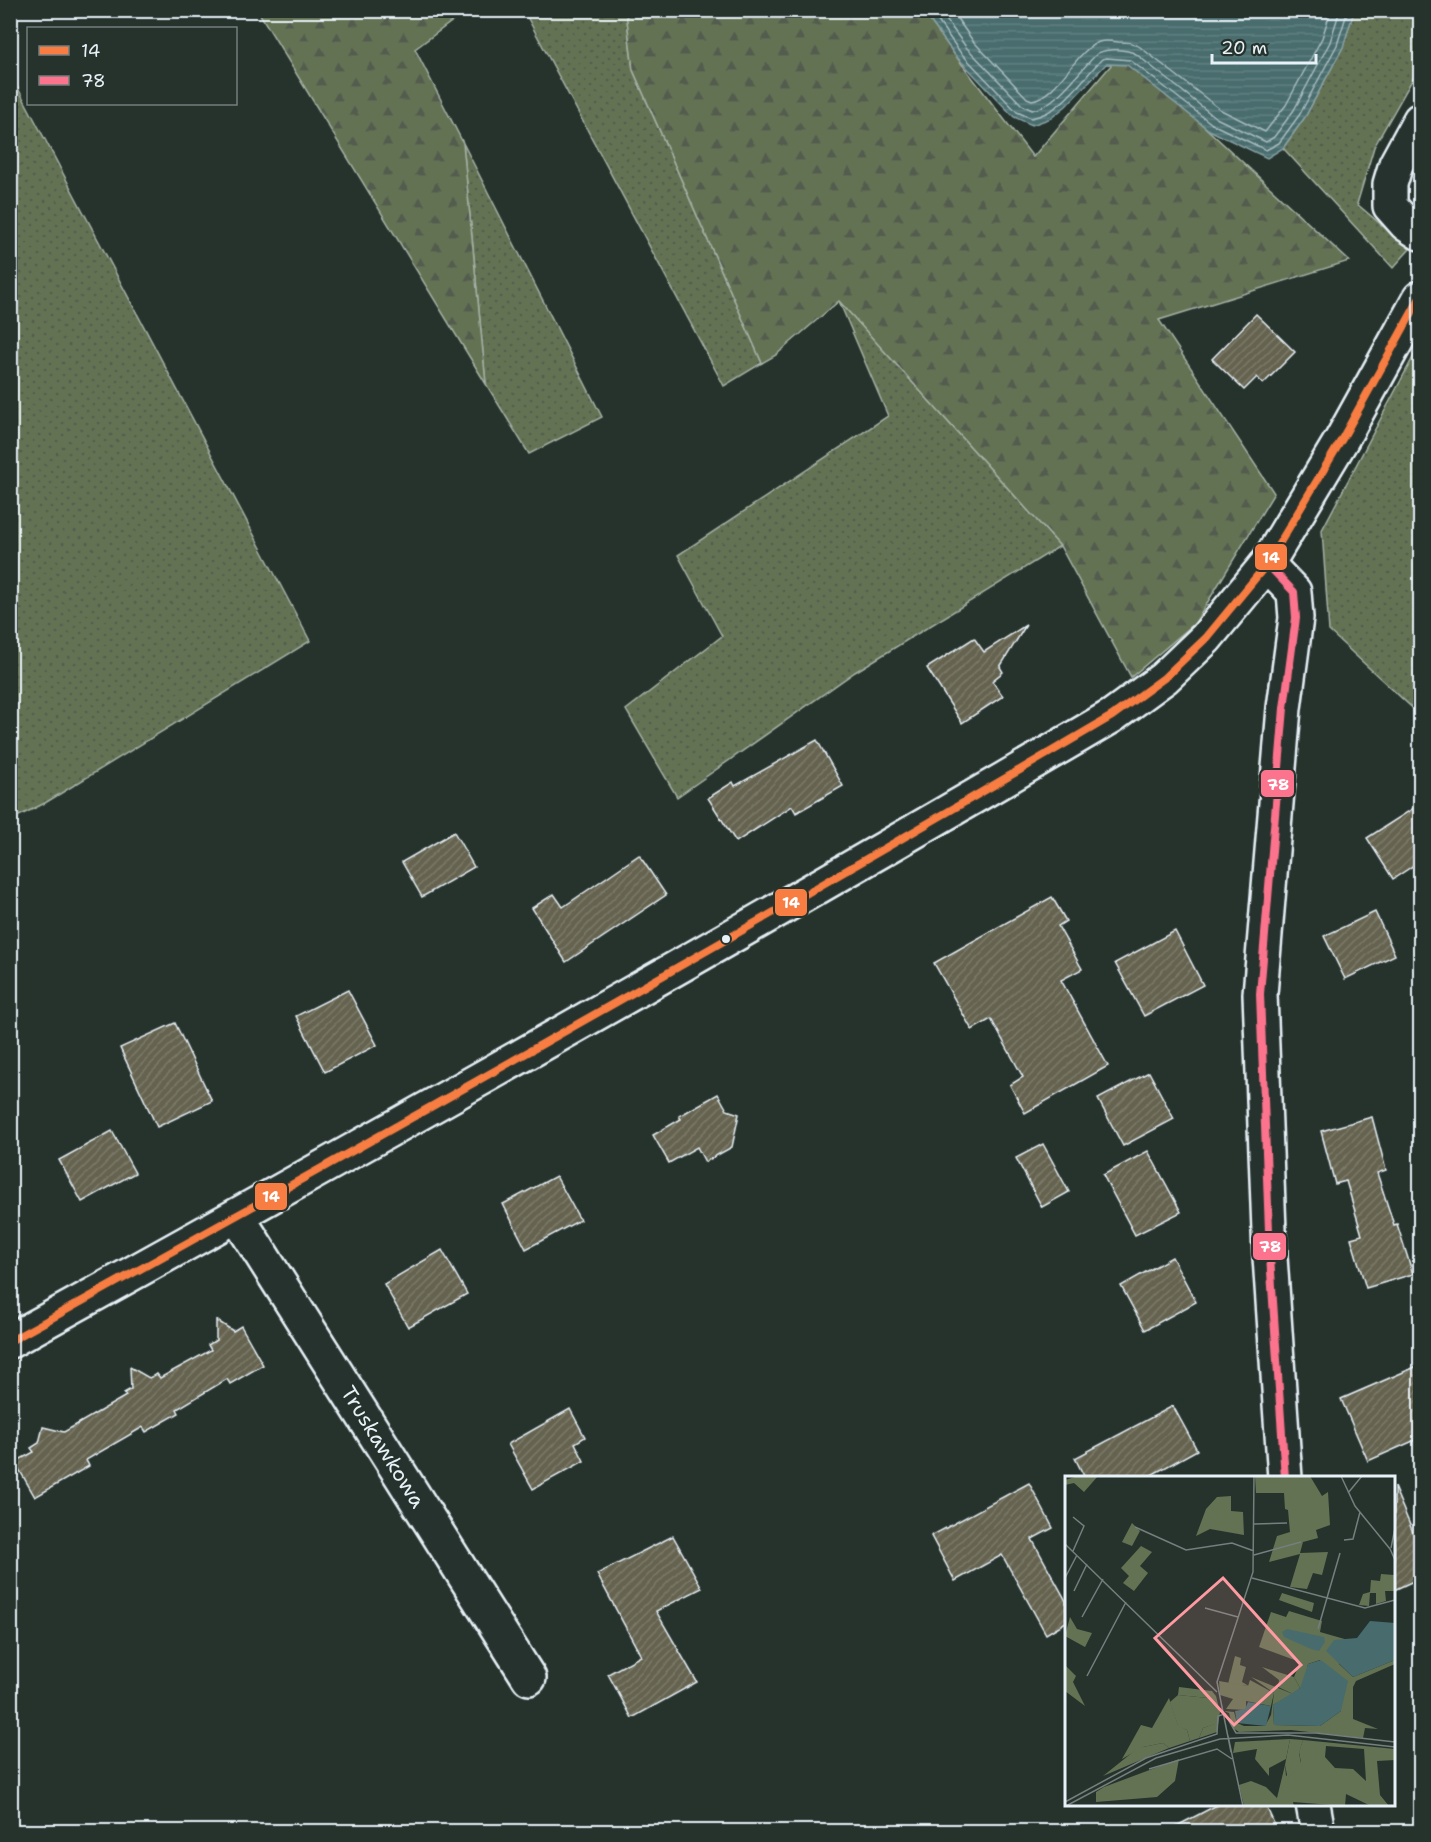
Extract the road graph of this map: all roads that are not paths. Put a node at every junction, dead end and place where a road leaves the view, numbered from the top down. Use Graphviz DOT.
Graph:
graph roads {
  1 [pos="1420,120"];
  2 [pos="1420,233"];
  3 [pos="1420,298"];
  4 [pos="1267,564"];
  5 [pos="237,1216"];
  6 [pos="10,1341"];
  7 [pos="1285,1476"];
  8 [pos="528,1678"];
  9 [pos="1313,1806"];
  10 [pos="1318,1832"];
  1 -- 2 [label="street"];
  3 -- 4 [label="street"];
  4 -- 5 [label="street"];
  4 -- 7 [label="street"];
  5 -- 6 [label="street"];
  5 -- 8 [label="street, Truskawkowa"];
  9 -- 10 [label="street"];
}
